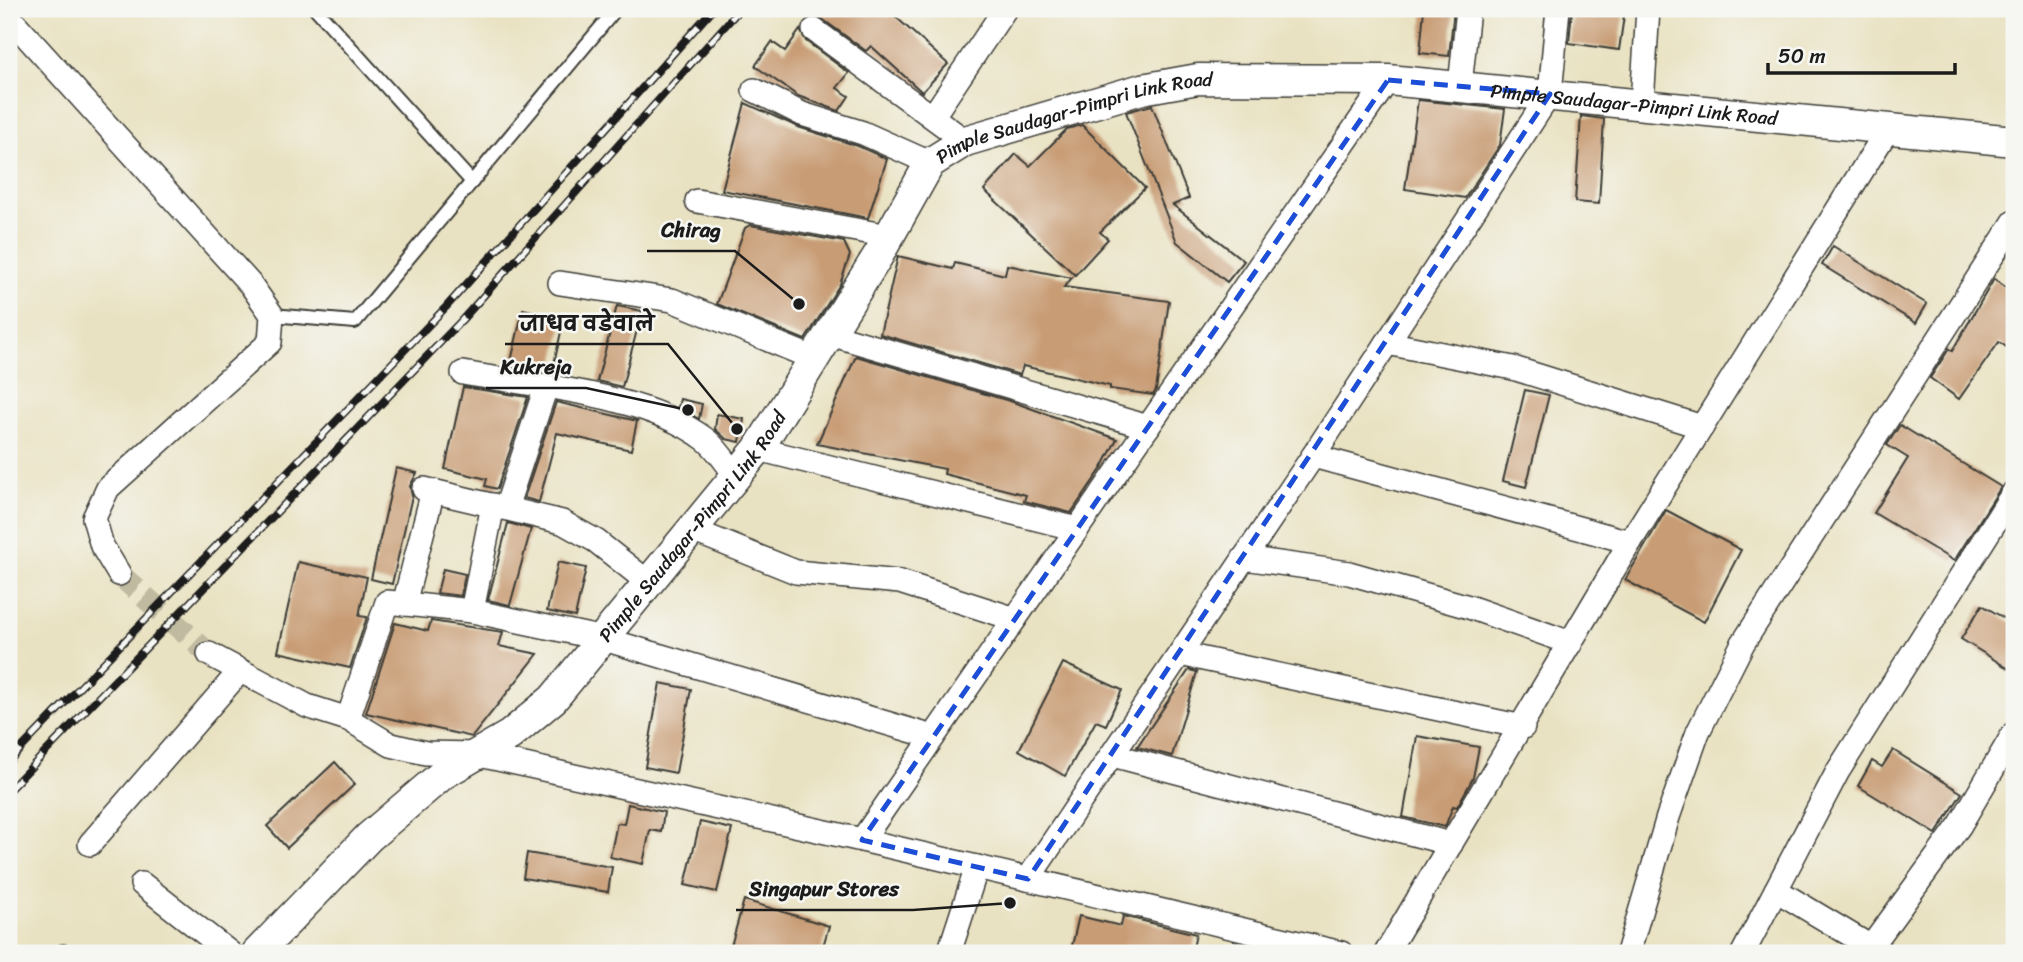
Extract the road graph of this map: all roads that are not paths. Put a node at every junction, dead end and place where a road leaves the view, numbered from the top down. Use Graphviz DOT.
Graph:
graph roads {
  1 [pos="316,9"];
  2 [pos="616,9"];
  3 [pos="1005,9"];
  4 [pos="1468,9"];
  5 [pos="1558,9"];
  6 [pos="1648,9"];
  7 [pos="9,17"];
  8 [pos="814,30"];
  9 [pos="1388,80"];
  10 [pos="1460,86"];
  11 [pos="754,90"];
  12 [pos="1550,94"];
  13 [pos="1642,103"];
  14 [pos="933,116"];
  15 [pos="1888,129"];
  16 [pos="965,141"];
  17 [pos="2014,141"];
  18 [pos="930,163"];
  19 [pos="472,182"];
  20 [pos="697,201"];
  21 [pos="2014,222"];
  22 [pos="889,236"];
  23 [pos="560,283"];
  24 [pos="272,315"];
  25 [pos="1387,343"];
  26 [pos="822,346"];
  27 [pos="463,373"];
  28 [pos="546,387"];
  29 [pos="1148,427"];
  30 [pos="1702,427"];
  31 [pos="758,449"];
  32 [pos="1313,456"];
  33 [pos="736,476"];
  34 [pos="2014,492"];
  35 [pos="499,507"];
  36 [pos="1077,529"];
  37 [pos="692,530"];
  38 [pos="1630,542"];
  39 [pos="1244,558"];
  40 [pos="119,574"];
  41 [pos="649,583"];
  42 [pos="404,604"];
  43 [pos="471,611"];
  44 [pos="1015,619"];
  45 [pos="604,639"];
  46 [pos="1572,643"];
  47 [pos="209,654"];
  48 [pos="1180,654"];
  49 [pos="240,671"];
  50 [pos="348,719"];
  51 [pos="1522,727"];
  52 [pos="2014,733"];
  53 [pos="933,737"];
  54 [pos="475,754"];
  55 [pos="1112,755"];
  56 [pos="862,840"];
  57 [pos="90,844"];
  58 [pos="1451,844"];
  59 [pos="977,867"];
  60 [pos="1028,879"];
  61 [pos="142,884"];
  62 [pos="1776,890"];
  63 [pos="230,953"];
  64 [pos="257,953"];
  65 [pos="949,953"];
  66 [pos="1339,953"];
  67 [pos="1386,953"];
  68 [pos="1628,953"];
  69 [pos="1743,953"];
  1 -- 19 [label="lane"];
  2 -- 19 [label="lane"];
  3 -- 14 [label="street"];
  4 -- 10 [label="street"];
  5 -- 12 [label="street"];
  6 -- 13 [label="street"];
  7 -- 24 [label="street"];
  8 -- 14 [label="street"];
  9 -- 10 [label="street, Pimple Saudagar-Pimpri Link Road"];
  9 -- 16 [label="street, Pimple Saudagar-Pimpri Link Road"];
  9 -- 29 [label="street"];
  10 -- 12 [label="street, Pimple Saudagar-Pimpri Link Road"];
  11 -- 18 [label="street"];
  12 -- 13 [label="street, Pimple Saudagar-Pimpri Link Road"];
  12 -- 25 [label="street"];
  13 -- 15 [label="street, Pimple Saudagar-Pimpri Link Road"];
  14 -- 16 [label="street"];
  15 -- 17 [label="street, Pimple Saudagar-Pimpri Link Road"];
  15 -- 30 [label="street"];
  16 -- 18 [label="street, Pimple Saudagar-Pimpri Link Road"];
  18 -- 22 [label="street, Pimple Saudagar-Pimpri Link Road"];
  19 -- 24 [label="lane"];
  20 -- 22 [label="street"];
  21 -- 68 [label="street"];
  22 -- 26 [label="street, Pimple Saudagar-Pimpri Link Road"];
  23 -- 26 [label="street"];
  24 -- 40 [label="street"];
  25 -- 30 [label="street"];
  25 -- 32 [label="street"];
  26 -- 29 [label="street"];
  26 -- 31 [label="street, Pimple Saudagar-Pimpri Link Road"];
  27 -- 28 [label="street"];
  28 -- 33 [label="street"];
  28 -- 35 [label="street"];
  29 -- 36 [label="street"];
  30 -- 38 [label="street"];
  31 -- 33 [label="street, Pimple Saudagar-Pimpri Link Road"];
  31 -- 36 [label="street"];
  32 -- 38 [label="street"];
  32 -- 39 [label="street"];
  33 -- 37 [label="street, Pimple Saudagar-Pimpri Link Road"];
  34 -- 62 [label="street"];
  35 -- 41 [label="street"];
  35 -- 42 [label="street"];
  35 -- 43 [label="street"];
  36 -- 44 [label="street"];
  37 -- 41 [label="street, Pimple Saudagar-Pimpri Link Road"];
  37 -- 44 [label="street"];
  38 -- 46 [label="street"];
  39 -- 46 [label="street"];
  39 -- 48 [label="street"];
  41 -- 45 [label="street, Pimple Saudagar-Pimpri Link Road"];
  42 -- 43 [label="street"];
  42 -- 50 [label="street"];
  43 -- 45 [label="street"];
  44 -- 53 [label="street"];
  45 -- 53 [label="street"];
  45 -- 54 [label="street, Pimple Saudagar-Pimpri Link Road"];
  46 -- 51 [label="street"];
  47 -- 49 [label="street"];
  48 -- 51 [label="street"];
  48 -- 55 [label="street"];
  49 -- 50 [label="street"];
  49 -- 57 [label="street"];
  50 -- 54 [label="street"];
  51 -- 58 [label="street"];
  52 -- 62 [label="street"];
  53 -- 56 [label="street"];
  54 -- 56 [label="street"];
  54 -- 64 [label="street, Pimple Saudagar-Pimpri Link Road"];
  55 -- 58 [label="street"];
  55 -- 60 [label="street"];
  56 -- 59 [label="street"];
  58 -- 67 [label="street"];
  59 -- 60 [label="street"];
  59 -- 65 [label="street"];
  60 -- 66 [label="street"];
  61 -- 63 [label="street"];
  62 -- 69 [label="street"];
}
